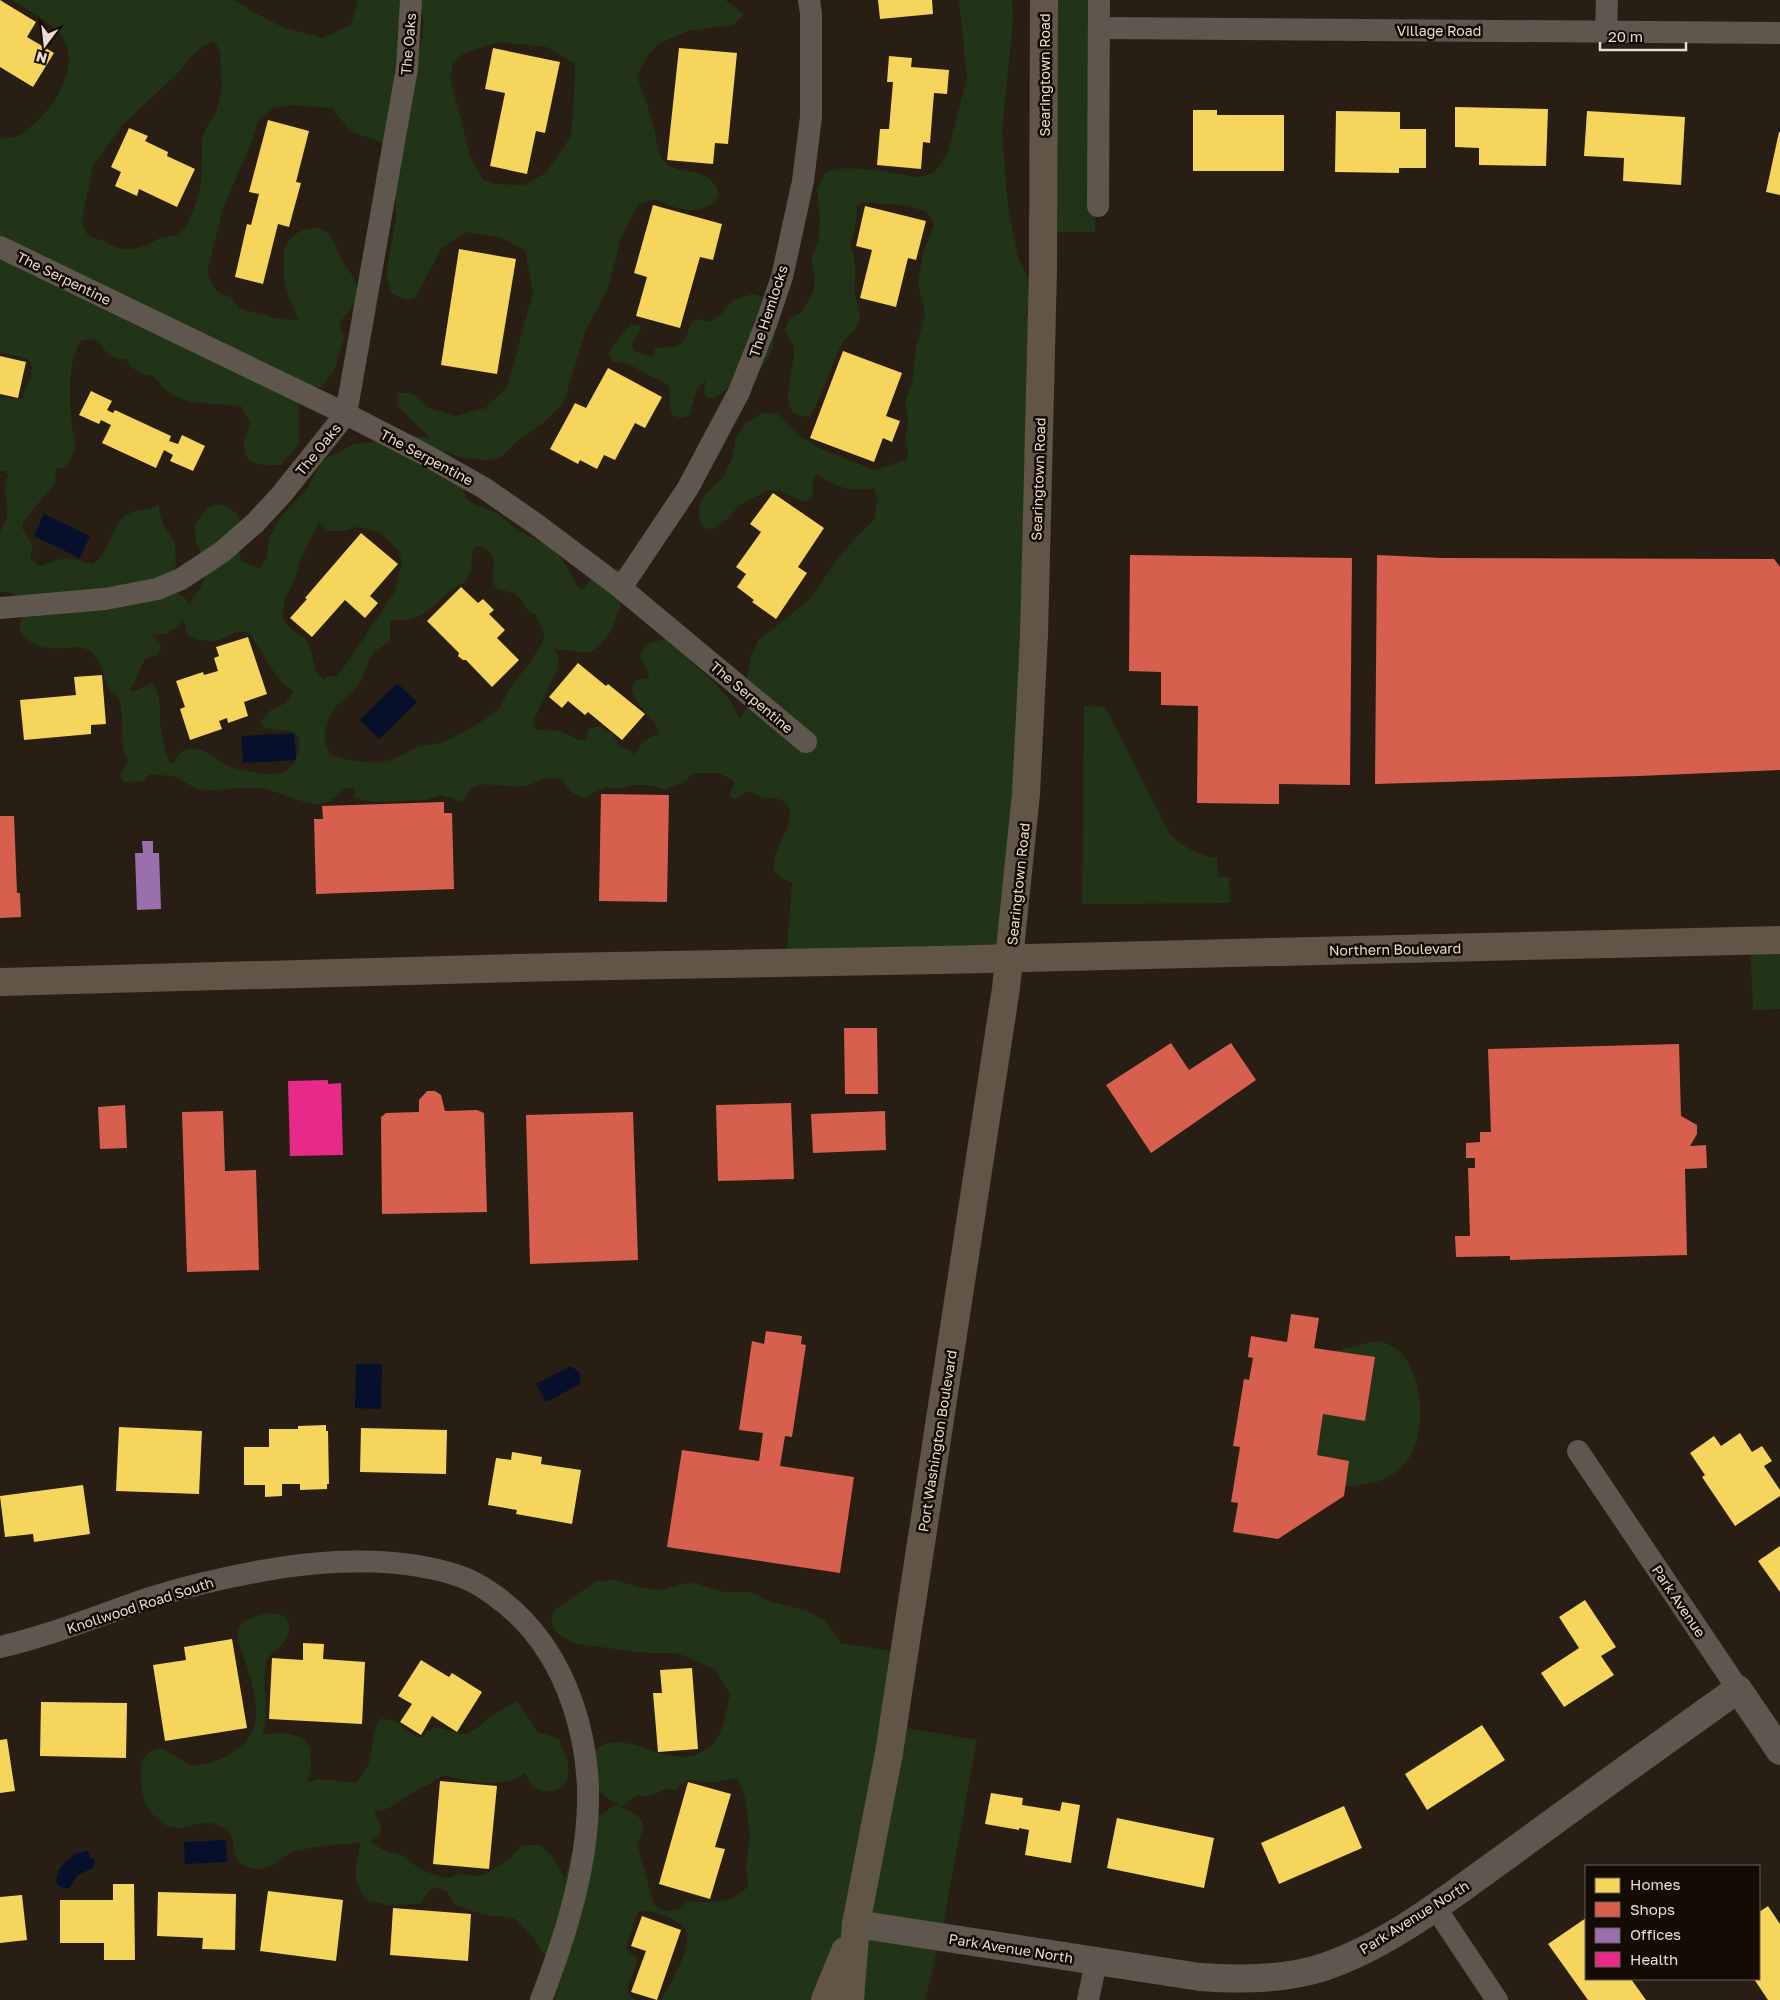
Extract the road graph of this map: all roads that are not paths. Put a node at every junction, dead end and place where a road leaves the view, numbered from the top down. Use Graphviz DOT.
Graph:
graph roads {
  1 [pos="412,0"];
  2 [pos="809,0"];
  3 [pos="1044,0"];
  4 [pos="1099,0"];
  5 [pos="1607,0"];
  6 [pos="1099,28"];
  7 [pos="1606,32"];
  8 [pos="1780,33"];
  9 [pos="1098,206"];
  10 [pos="0,247"];
  11 [pos="346,414"];
  12 [pos="621,588"];
  13 [pos="0,608"];
  14 [pos="806,742"];
  15 [pos="1780,940"];
  16 [pos="1010,958"];
  17 [pos="0,982"];
  18 [pos="1578,1452"];
  19 [pos="0,1647"];
  20 [pos="1738,1689"];
  21 [pos="1780,1751"];
  22 [pos="1435,1907"];
  23 [pos="856,1924"];
  24 [pos="1096,1962"];
  25 [pos="541,2000"];
  26 [pos="826,2000"];
  27 [pos="850,2000"];
  28 [pos="1088,2000"];
  29 [pos="1497,2000"];
  1 -- 11 [label="street, The Oaks"];
  2 -- 12 [label="street, The Hemlocks"];
  3 -- 16 [label="main road, Searingtown Road"];
  4 -- 6 [label="street"];
  5 -- 7 [label="street"];
  6 -- 7 [label="street, Village Road"];
  6 -- 9 [label="street"];
  7 -- 8 [label="street, Village Road"];
  10 -- 11 [label="street, The Serpentine"];
  11 -- 12 [label="street, The Serpentine"];
  11 -- 13 [label="street, The Oaks"];
  12 -- 14 [label="street, The Serpentine"];
  15 -- 16 [label="main road, Northern Boulevard"];
  16 -- 17 [label="main road, Northern Boulevard"];
  16 -- 23 [label="main road, Port Washington Boulevard"];
  18 -- 20 [label="street, Park Avenue"];
  19 -- 25 [label="street, Knollwood Road South"];
  20 -- 21 [label="street, Park Avenue"];
  20 -- 22 [label="street, Park Avenue North"];
  22 -- 24 [label="street, Park Avenue North"];
  22 -- 29 [label="street"];
  23 -- 24 [label="street, Park Avenue North"];
  23 -- 26 [label="main road, Port Washington Boulevard"];
  23 -- 27 [label="main road, Port Washington Boulevard"];
  24 -- 28 [label="street"];
}
